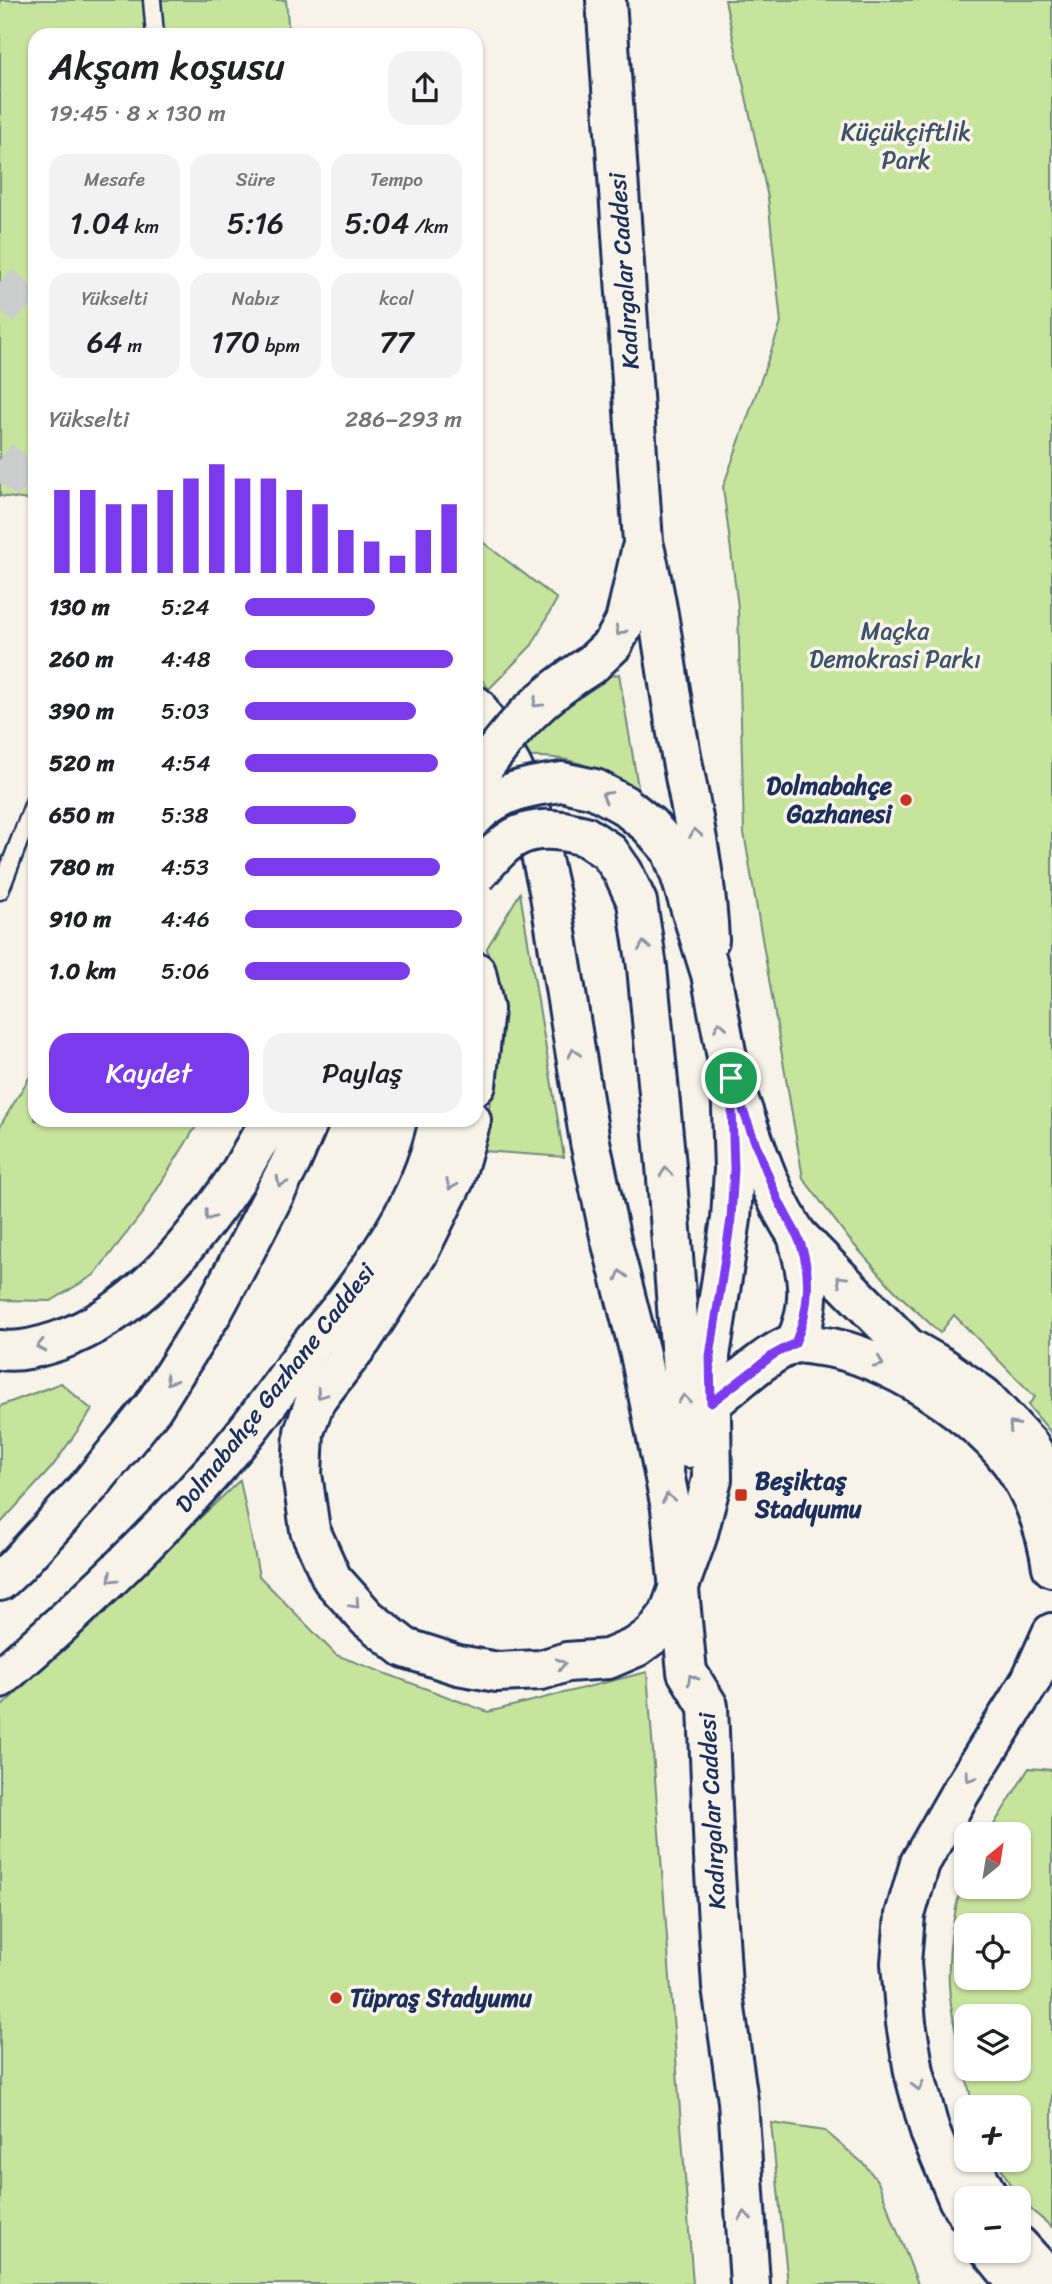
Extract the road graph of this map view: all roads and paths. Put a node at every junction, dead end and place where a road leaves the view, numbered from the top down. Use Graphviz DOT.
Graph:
graph roads {
  1 [pos="152,0"];
  2 [pos="606,0"];
  3 [pos="154,28"];
  4 [pos="643,542"];
  5 [pos="483,718"];
  6 [pos="483,769"];
  7 [pos="483,808"];
  8 [pos="28,818"];
  9 [pos="483,868"];
  10 [pos="0,891"];
  11 [pos="710,974"];
  12 [pos="731,1078"];
  13 [pos="267,1127"];
  14 [pos="306,1127"];
  15 [pos="437,1127"];
  16 [pos="469,1127"];
  17 [pos="797,1235"];
  18 [pos="795,1343"];
  19 [pos="0,1350"];
  20 [pos="711,1403"];
  21 [pos="1052,1482"];
  22 [pos="703,1515"];
  23 [pos="1052,1567"];
  24 [pos="0,1581"];
  25 [pos="678,1590"];
  26 [pos="1052,1633"];
  27 [pos="0,1678"];
  28 [pos="1052,1689"];
  29 [pos="954,2117"];
  30 [pos="954,2190"];
  31 [pos="1031,2259"];
  32 [pos="1000,2263"];
  33 [pos="1052,2282"];
  34 [pos="750,2284"];
  35 [pos="1018,2284"];
  1 -- 3 [label="lane"];
  2 -- 4 [label="main road, Kadırgalar Caddesi"];
  4 -- 6 [label="main road, one-way, bridge"];
  11 -- 4 [label="main road, one-way"];
  25 -- 5 [label="main road, one-way"];
  11 -- 7 [label="main road, one-way, bridge"];
  8 -- 10 [label="lane"];
  22 -- 9 [label="main road, one-way, bridge"];
  12 -- 11 [label="main road, Kadırgalar Caddesi, one-way"];
  12 -- 17 [label="main road"];
  12 -- 20 [label="main road, Kadırgalar Caddesi"];
  13 -- 19 [label="main road, one-way"];
  14 -- 24 [label="main road, one-way"];
  15 -- 27 [label="main road, Dolmabahçe Gazhane Caddesi, one-way"];
  16 -- 25 [label="main road, one-way"];
  17 -- 18 [label="main road"];
  21 -- 17 [label="main road, one-way"];
  18 -- 20 [label="main road"];
  18 -- 23 [label="main road, one-way"];
  20 -- 22 [label="main road, Kadırgalar Caddesi"];
  22 -- 25 [label="main road, Kadırgalar Caddesi"];
  34 -- 25 [label="main road, Kadırgalar Caddesi, one-way"];
  26 -- 30 [label="main road, one-way"];
  28 -- 29 [label="main road"];
  31 -- 33 [label="main road"];
  32 -- 35 [label="main road"];
}
